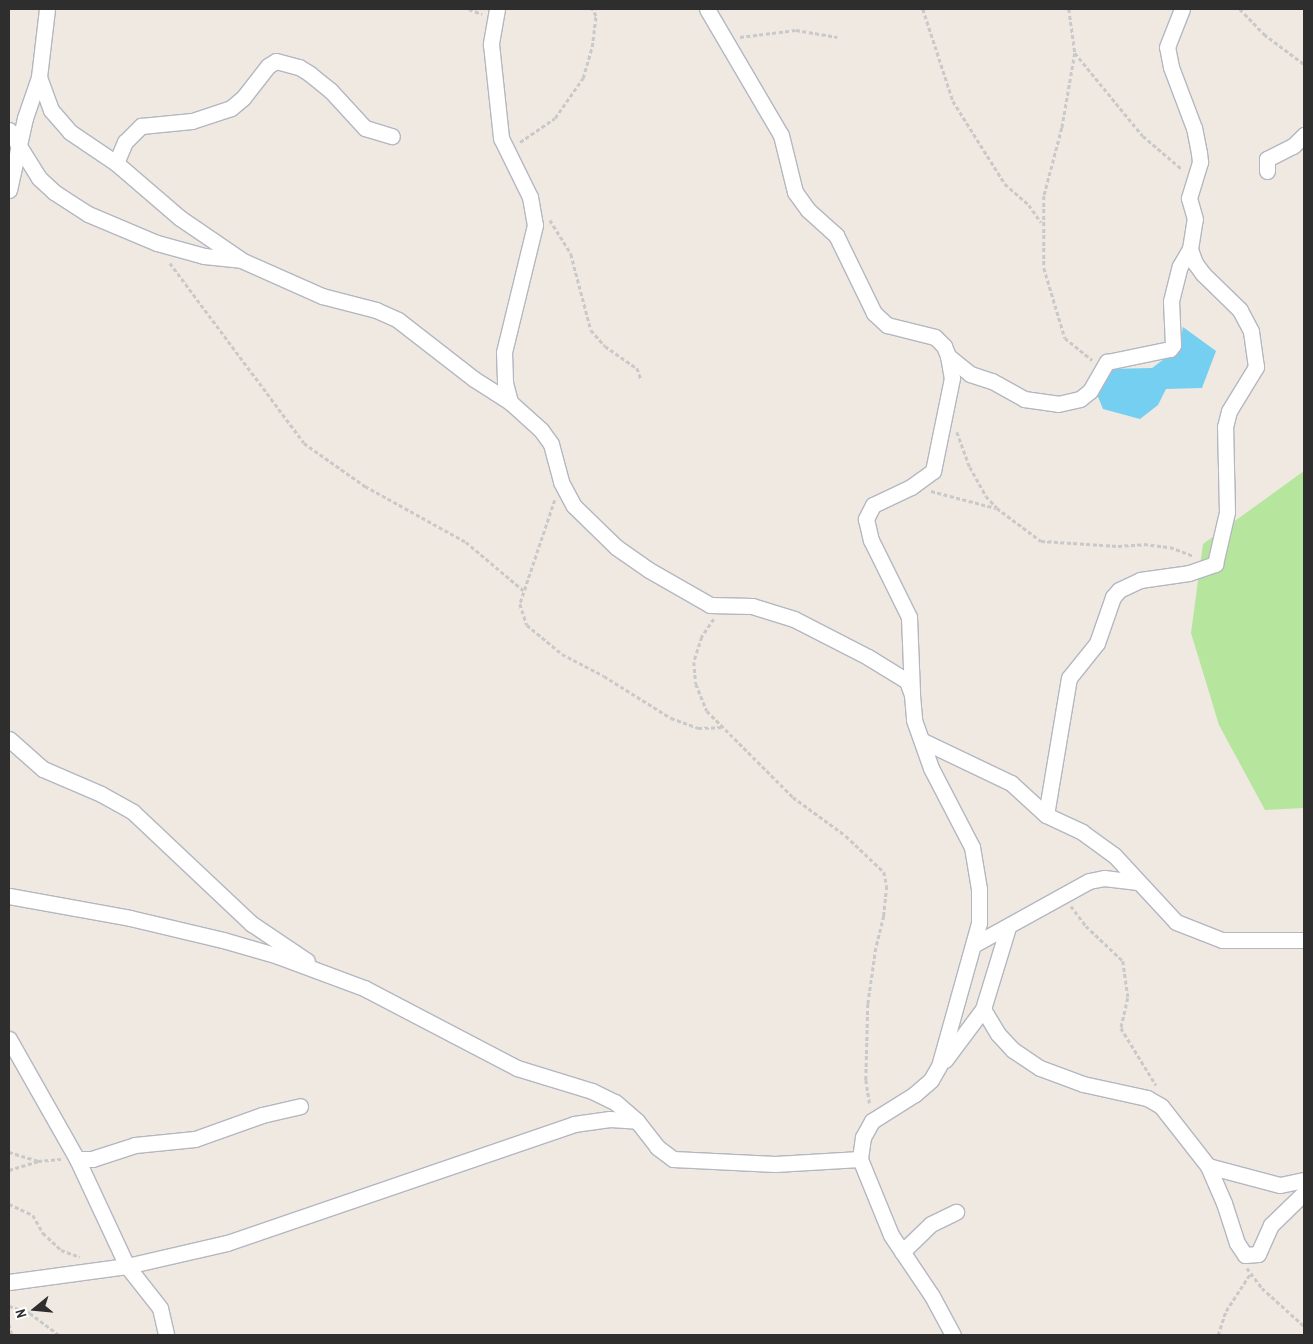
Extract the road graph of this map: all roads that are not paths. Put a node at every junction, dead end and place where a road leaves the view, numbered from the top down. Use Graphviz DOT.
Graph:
graph roads {
  1 [pos="47,9"];
  2 [pos="496,9"];
  3 [pos="706,9"];
  4 [pos="1182,9"];
  5 [pos="39,77"];
  6 [pos="9,130"];
  7 [pos="1304,135"];
  8 [pos="392,136"];
  9 [pos="20,144"];
  10 [pos="116,163"];
  11 [pos="1267,170"];
  12 [pos="9,190"];
  13 [pos="1190,249"];
  14 [pos="241,260"];
  15 [pos="948,356"];
  16 [pos="510,402"];
  17 [pos="912,695"];
  18 [pos="9,739"];
  19 [pos="923,740"];
  20 [pos="1046,814"];
  21 [pos="1138,882"];
  22 [pos="9,896"];
  23 [pos="1008,927"];
  24 [pos="1304,940"];
  25 [pos="975,944"];
  26 [pos="325,974"];
  27 [pos="983,1009"];
  28 [pos="9,1039"];
  29 [pos="939,1066"];
  30 [pos="300,1106"];
  31 [pos="637,1121"];
  32 [pos="860,1159"];
  33 [pos="77,1160"];
  34 [pos="1208,1166"];
  35 [pos="1304,1180"];
  36 [pos="1304,1193"];
  37 [pos="956,1212"];
  38 [pos="902,1252"];
  39 [pos="127,1266"];
  40 [pos="9,1282"];
  41 [pos="166,1335"];
  42 [pos="953,1335"];
  1 -- 5 [label="street"];
  2 -- 16 [label="street"];
  3 -- 15 [label="street"];
  4 -- 13 [label="street"];
  5 -- 9 [label="street"];
  5 -- 10 [label="street"];
  6 -- 9 [label="street"];
  7 -- 11 [label="street"];
  8 -- 10 [label="street"];
  9 -- 12 [label="street"];
  9 -- 14 [label="street"];
  10 -- 14 [label="street"];
  13 -- 15 [label="street"];
  13 -- 20 [label="street"];
  14 -- 16 [label="street"];
  15 -- 17 [label="street"];
  16 -- 17 [label="street"];
  17 -- 19 [label="street"];
  18 -- 26 [label="street"];
  19 -- 20 [label="street"];
  19 -- 25 [label="street"];
  20 -- 21 [label="street"];
  21 -- 23 [label="street"];
  21 -- 24 [label="street"];
  22 -- 26 [label="street"];
  23 -- 25 [label="street"];
  23 -- 27 [label="street"];
  25 -- 29 [label="street"];
  26 -- 31 [label="street"];
  27 -- 29 [label="street"];
  27 -- 34 [label="street"];
  28 -- 33 [label="street"];
  29 -- 32 [label="street"];
  30 -- 33 [label="street"];
  31 -- 32 [label="street"];
  31 -- 39 [label="street"];
  32 -- 38 [label="street"];
  33 -- 39 [label="street"];
  34 -- 35 [label="street"];
  34 -- 36 [label="street"];
  37 -- 38 [label="street"];
  38 -- 42 [label="street"];
  39 -- 40 [label="street"];
  39 -- 41 [label="street"];
}
